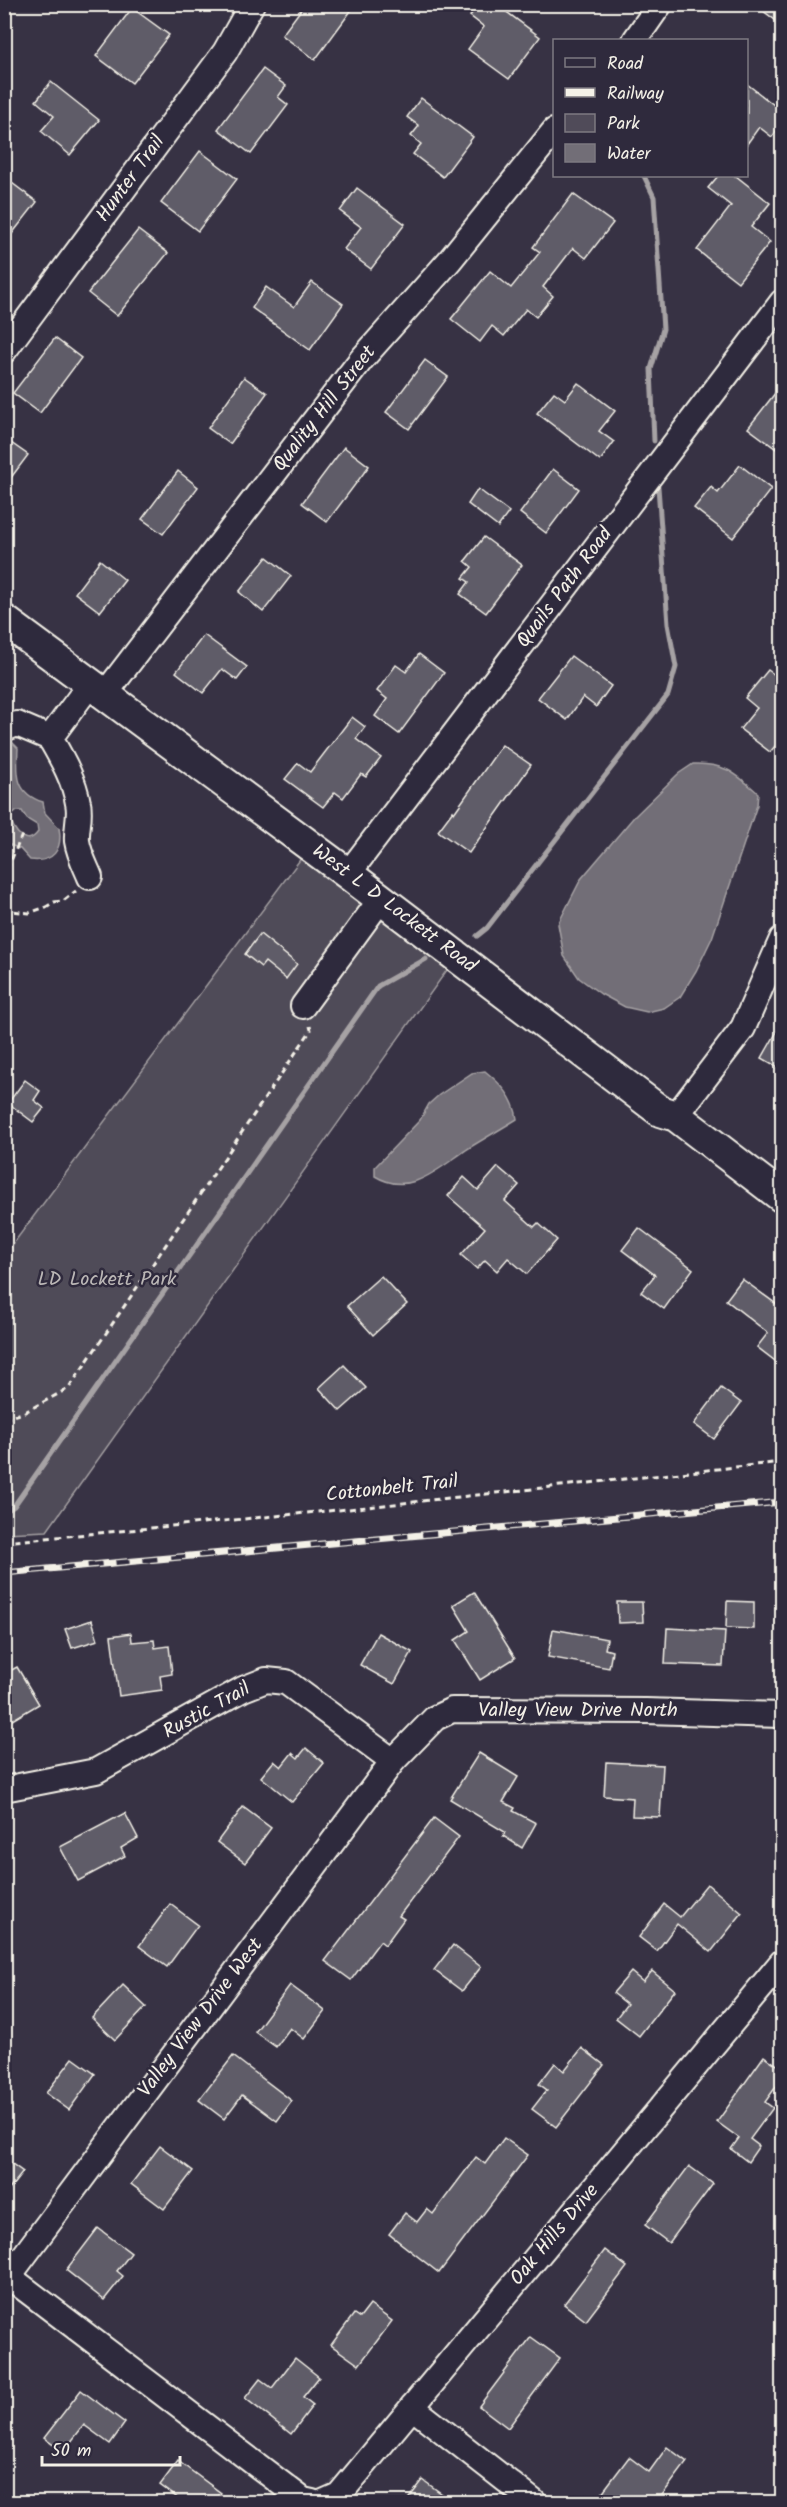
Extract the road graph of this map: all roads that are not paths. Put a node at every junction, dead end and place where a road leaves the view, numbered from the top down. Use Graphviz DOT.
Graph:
graph roads {
  1 [pos="252,4"];
  2 [pos="660,4"];
  3 [pos="636,39"];
  4 [pos="553,133"];
  5 [pos="783,302"];
  6 [pos="4,351"];
  7 [pos="4,620"];
  8 [pos="98,689"];
  9 [pos="4,729"];
  10 [pos="50,738"];
  11 [pos="348,874"];
  12 [pos="90,877"];
  13 [pos="381,899"];
  14 [pos="783,939"];
  15 [pos="303,1006"];
  16 [pos="676,1116"];
  17 [pos="783,1197"];
  18 [pos="783,1716"];
  19 [pos="393,1761"];
  20 [pos="4,1789"];
  21 [pos="783,1962"];
  22 [pos="7,2274"];
  23 [pos="412,2407"];
  24 [pos="312,2502"];
  25 [pos="323,2502"];
  26 [pos="534,2502"];
  1 -- 6 [label="street, Hunter Trail"];
  2 -- 3 [label="street"];
  4 -- 8 [label="street, Quality Hill Street"];
  5 -- 11 [label="street, Quails Path Road"];
  7 -- 8 [label="main road, West L D Lockett Road"];
  8 -- 10 [label="street, Quality Hill Street"];
  8 -- 11 [label="main road, West L D Lockett Road"];
  9 -- 10 [label="street"];
  10 -- 12 [label="street"];
  11 -- 13 [label="main road, West L D Lockett Road"];
  13 -- 15 [label="street"];
  13 -- 16 [label="main road, West L D Lockett Road"];
  14 -- 16 [label="street"];
  16 -- 17 [label="main road, West L D Lockett Road"];
  18 -- 19 [label="street, Valley View Drive North"];
  19 -- 20 [label="street, Rustic Trail"];
  19 -- 22 [label="street, Valley View Drive West"];
  21 -- 23 [label="street, Oak Hills Drive"];
  22 -- 24 [label="street"];
  23 -- 25 [label="street, Oak Hills Drive"];
  23 -- 26 [label="street"];
}
